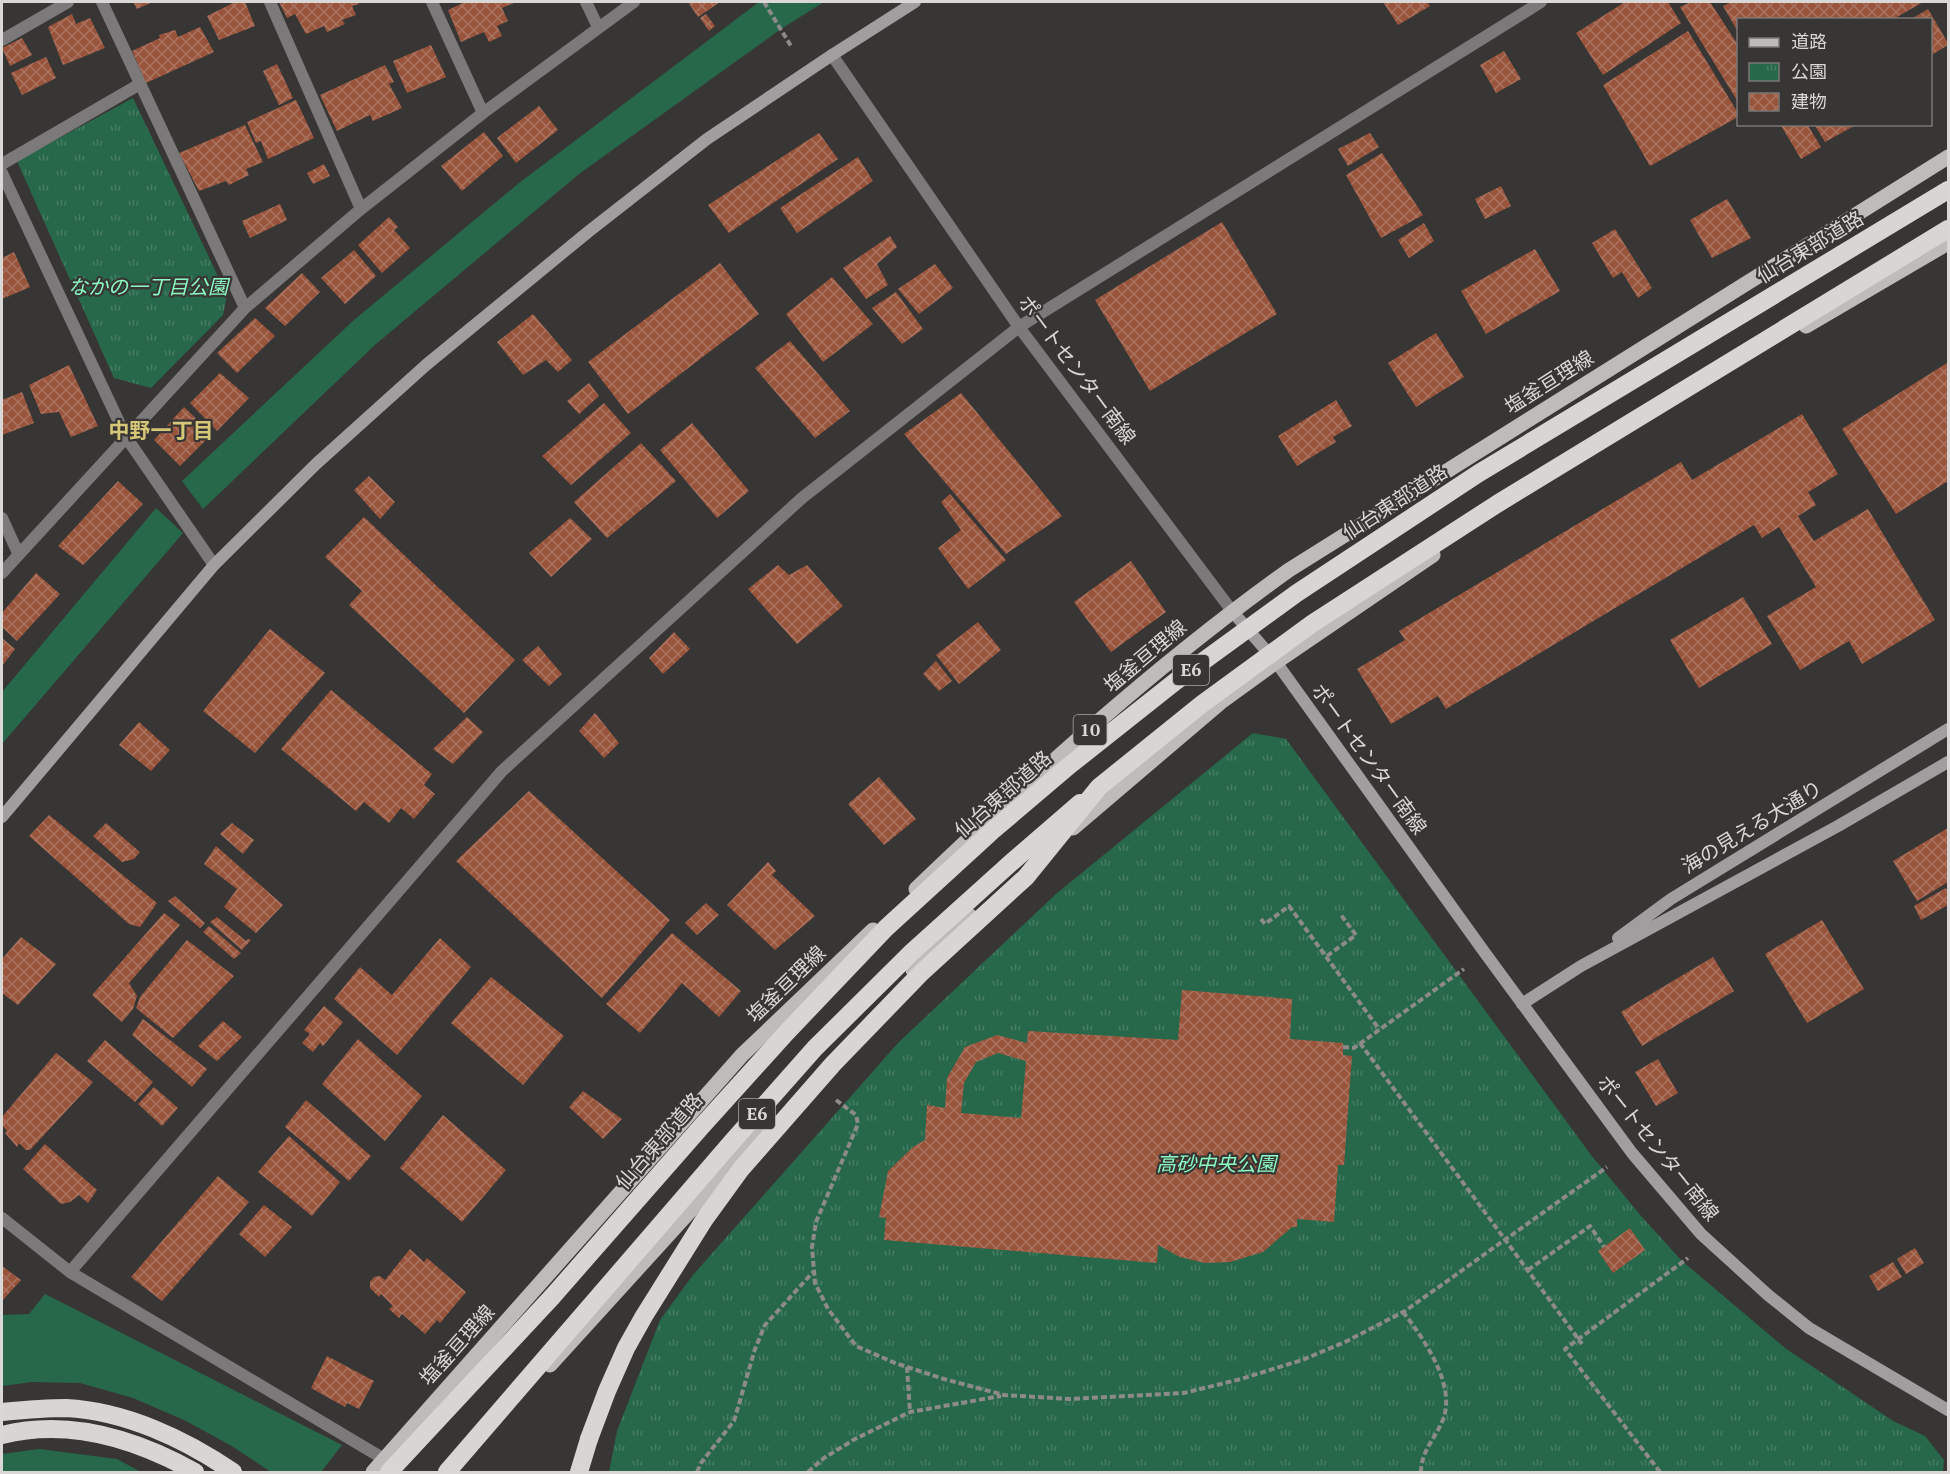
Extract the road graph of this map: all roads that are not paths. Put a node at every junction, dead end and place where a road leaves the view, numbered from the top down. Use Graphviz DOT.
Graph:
graph roads {
  1 [pos="68,2"];
  2 [pos="102,2"];
  3 [pos="270,2"];
  4 [pos="432,2"];
  5 [pos="586,2"];
  6 [pos="634,2"];
  7 [pos="915,2"];
  8 [pos="1541,2"];
  9 [pos="598,27"];
  10 [pos="2,40"];
  11 [pos="832,55"];
  12 [pos="140,84"];
  13 [pos="483,112"];
  14 [pos="1948,157"];
  15 [pos="2,164"];
  16 [pos="2,173"];
  17 [pos="1948,190"];
  18 [pos="361,209"];
  19 [pos="1948,229"];
  20 [pos="1948,243"];
  21 [pos="245,308"];
  22 [pos="1019,327"];
  23 [pos="126,437"];
  24 [pos="2,518"];
  25 [pos="18,553"];
  26 [pos="213,565"];
  27 [pos="2,573"];
  28 [pos="1232,611"];
  29 [pos="1275,662"];
  30 [pos="1948,729"];
  31 [pos="1948,762"];
  32 [pos="1099,786"];
  33 [pos="2,816"];
  34 [pos="1581,966"];
  35 [pos="1522,1004"];
  36 [pos="2,1218"];
  37 [pos="70,1272"];
  38 [pos="552,1297"];
  39 [pos="1948,1410"];
  40 [pos="2,1412"];
  41 [pos="2,1435"];
  42 [pos="387,1466"];
  43 [pos="195,1473"];
  44 [pos="233,1473"];
  45 [pos="373,1473"];
  46 [pos="403,1473"];
  47 [pos="447,1473"];
  48 [pos="454,1473"];
  49 [pos="579,1473"];
  1 -- 10 [label="street"];
  2 -- 12 [label="street"];
  3 -- 18 [label="street"];
  4 -- 13 [label="street"];
  5 -- 9 [label="street"];
  6 -- 9 [label="street"];
  7 -- 11 [label="street"];
  8 -- 22 [label="street"];
  9 -- 13 [label="street"];
  11 -- 22 [label="street, ポートセンター南線"];
  11 -- 26 [label="street"];
  12 -- 15 [label="street"];
  12 -- 21 [label="street"];
  13 -- 18 [label="street"];
  14 -- 28 [label="main road, 塩釜亘理線 / 10"];
  16 -- 23 [label="street"];
  17 -- 38 [label="highway, 仙台東部道路 / E6, bridge"];
  18 -- 21 [label="street"];
  19 -- 32 [label="highway, E6, bridge"];
  20 -- 29 [label="main road"];
  21 -- 23 [label="street"];
  22 -- 28 [label="street, ポートセンター南線"];
  22 -- 37 [label="street"];
  23 -- 25 [label="street"];
  23 -- 26 [label="street"];
  24 -- 25 [label="street"];
  25 -- 27 [label="street"];
  26 -- 33 [label="street"];
  28 -- 29 [label="street, ポートセンター南線"];
  28 -- 42 [label="main road, 塩釜亘理線 / 10"];
  29 -- 35 [label="street, ポートセンター南線"];
  29 -- 48 [label="main road"];
  30 -- 34 [label="street, 海の見える大通り"];
  31 -- 34 [label="street"];
  32 -- 47 [label="highway, E6, bridge"];
  32 -- 49 [label="highway, bridge"];
  34 -- 35 [label="street"];
  35 -- 39 [label="street, ポートセンター南線"];
  36 -- 37 [label="street"];
  37 -- 42 [label="street"];
  38 -- 42 [label="highway"];
  38 -- 46 [label="highway, 仙台東部道路 / E6"];
  40 -- 44 [label="highway"];
  41 -- 43 [label="highway"];
  42 -- 45 [label="main road, 塩釜亘理線 / 10"];
}
